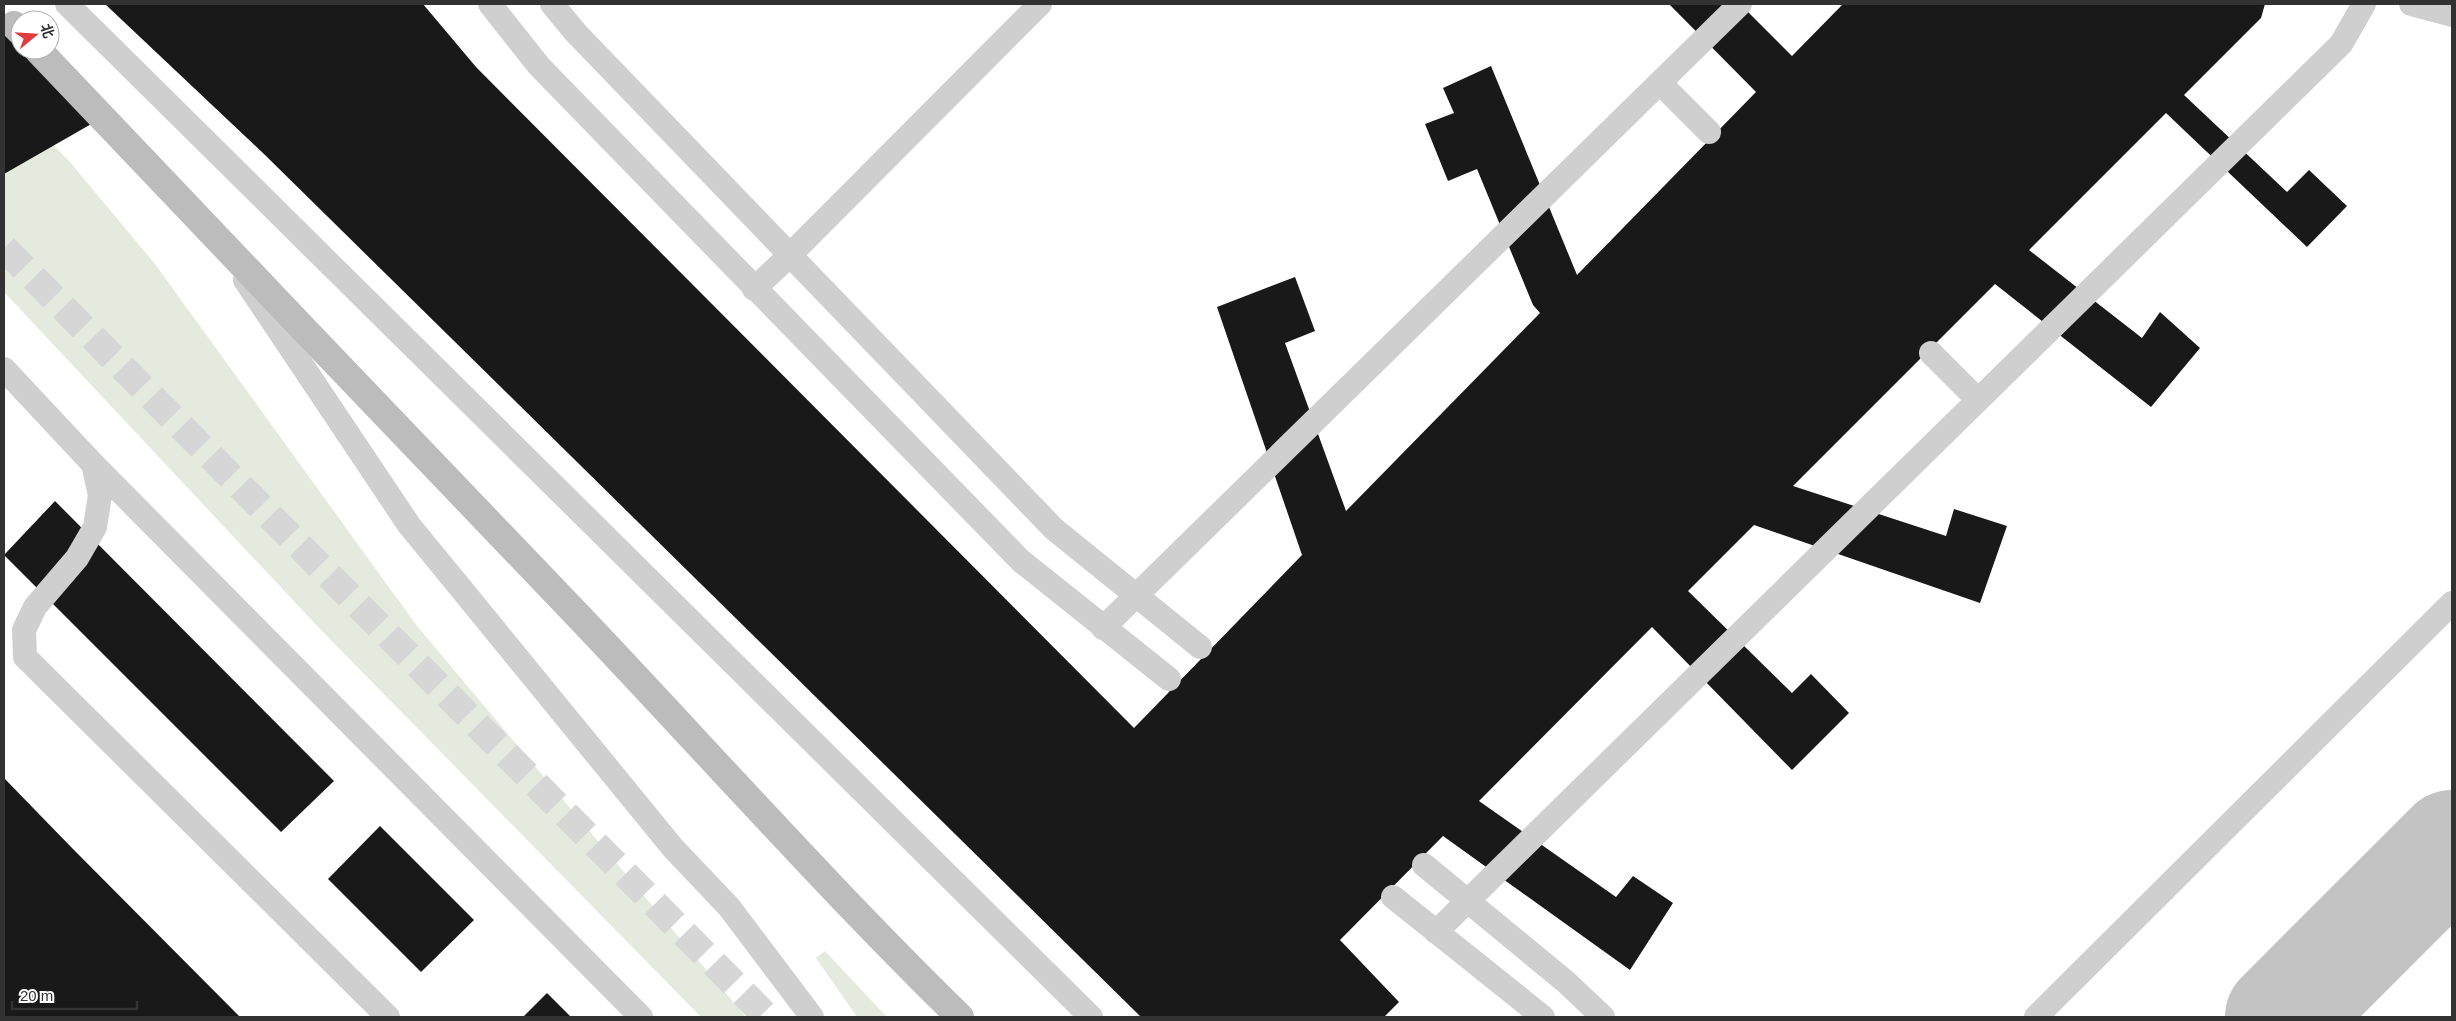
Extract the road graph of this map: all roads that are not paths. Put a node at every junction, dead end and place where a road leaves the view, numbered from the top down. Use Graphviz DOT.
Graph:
graph roads {
  1 [pos="67,4"];
  2 [pos="490,4"];
  3 [pos="552,4"];
  4 [pos="1040,4"];
  5 [pos="1740,4"];
  6 [pos="2364,4"];
  7 [pos="2411,4"];
  8 [pos="2452,15"];
  9 [pos="47,60"];
  10 [pos="1660,83"];
  11 [pos="1709,132"];
  12 [pos="223,247"];
  13 [pos="789,256"];
  14 [pos="754,289"];
  15 [pos="1931,353"];
  16 [pos="4,369"];
  17 [pos="1978,400"];
  18 [pos="93,464"];
  19 [pos="1136,597"];
  20 [pos="2452,602"];
  21 [pos="1104,628"];
  22 [pos="1200,648"];
  23 [pos="1168,679"];
  24 [pos="1424,865"];
  25 [pos="1393,897"];
  26 [pos="1468,901"];
  27 [pos="1436,932"];
  28 [pos="388,1017"];
  29 [pos="641,1017"];
  30 [pos="812,1017"];
  31 [pos="960,1017"];
  32 [pos="1091,1017"];
  33 [pos="1543,1017"];
  34 [pos="1602,1017"];
  35 [pos="2036,1017"];
  1 -- 32 [label="lane"];
  2 -- 14 [label="lane"];
  3 -- 13 [label="lane"];
  4 -- 13 [label="lane"];
  5 -- 10 [label="lane"];
  6 -- 17 [label="lane"];
  7 -- 8 [label="lane"];
  9 -- 12 [label="main road"];
  10 -- 11 [label="lane"];
  10 -- 19 [label="lane"];
  12 -- 30 [label="lane"];
  12 -- 31 [label="main road"];
  13 -- 14 [label="lane"];
  13 -- 19 [label="lane"];
  14 -- 21 [label="lane"];
  15 -- 17 [label="lane"];
  16 -- 18 [label="lane"];
  17 -- 26 [label="lane"];
  18 -- 28 [label="lane"];
  18 -- 29 [label="lane"];
  19 -- 21 [label="lane"];
  19 -- 22 [label="lane"];
  20 -- 35 [label="lane"];
  21 -- 23 [label="lane"];
  24 -- 26 [label="lane"];
  25 -- 27 [label="lane"];
  26 -- 27 [label="lane"];
  26 -- 34 [label="lane"];
  27 -- 33 [label="lane"];
}
